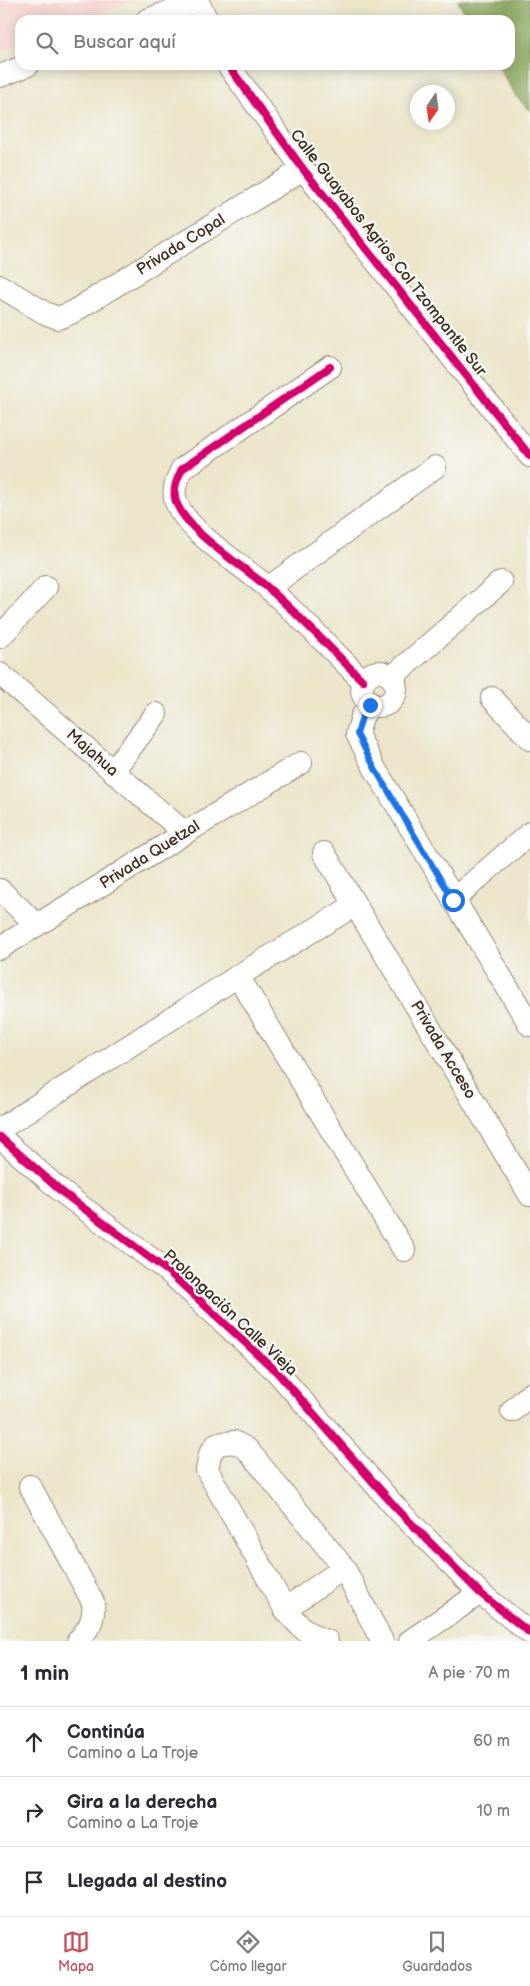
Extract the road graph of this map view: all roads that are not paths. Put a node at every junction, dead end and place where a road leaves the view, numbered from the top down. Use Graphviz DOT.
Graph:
graph roads {
  1 [pos="201,7"];
  2 [pos="168,15"];
  3 [pos="15,70"];
  4 [pos="232,70"];
  5 [pos="0,76"];
  6 [pos="303,169"];
  7 [pos="0,286"];
  8 [pos="330,366"];
  9 [pos="530,456"];
  10 [pos="435,467"];
  11 [pos="501,582"];
  12 [pos="46,587"];
  13 [pos="268,588"];
  14 [pos="0,637"];
  15 [pos="0,674"];
  16 [pos="392,678"];
  17 [pos="363,681"];
  18 [pos="492,698"];
  19 [pos="370,705"];
  20 [pos="156,714"];
  21 [pos="530,739"];
  22 [pos="301,764"];
  23 [pos="113,771"];
  24 [pos="185,833"];
  25 [pos="530,833"];
  26 [pos="324,853"];
  27 [pos="0,890"];
  28 [pos="453,900"];
  29 [pos="355,905"];
  30 [pos="37,925"];
  31 [pos="0,948"];
  32 [pos="238,976"];
  33 [pos="530,1025"];
  34 [pos="0,1129"];
  35 [pos="0,1137"];
  36 [pos="530,1195"];
  37 [pos="404,1250"];
  38 [pos="530,1394"];
  39 [pos="512,1411"];
  40 [pos="30,1486"];
  41 [pos="344,1568"];
  42 [pos="480,1593"];
  43 [pos="285,1609"];
  44 [pos="530,1633"];
  45 [pos="78,1641"];
  46 [pos="327,1641"];
  47 [pos="382,1641"];
  48 [pos="410,1641"];
  1 -- 2 [label="street"];
  3 -- 5 [label="street"];
  4 -- 6 [label="street, Calle Guayabos Agrios Col Tzompantle Sur"];
  6 -- 7 [label="street, Privada Copal"];
  6 -- 9 [label="street, Calle Guayabos Agrios Col Tzompantle Sur"];
  8 -- 13 [label="street"];
  10 -- 13 [label="street"];
  11 -- 16 [label="street"];
  12 -- 14 [label="street"];
  13 -- 17 [label="street"];
  15 -- 23 [label="street, Majahua"];
  16 -- 17 [label="street"];
  16 -- 19 [label="street"];
  17 -- 19 [label="street"];
  18 -- 21 [label="street"];
  19 -- 28 [label="street"];
  20 -- 23 [label="street"];
  22 -- 24 [label="street, Privada Quetzal"];
  23 -- 24 [label="street, Majahua"];
  24 -- 30 [label="street, Privada Quetzal"];
  25 -- 28 [label="street"];
  26 -- 29 [label="street, Privada Acceso"];
  27 -- 30 [label="street"];
  28 -- 33 [label="street"];
  29 -- 32 [label="street"];
  29 -- 36 [label="street, Privada Acceso"];
  30 -- 31 [label="street, Privada Quetzal"];
  32 -- 34 [label="street"];
  32 -- 37 [label="street"];
  35 -- 42 [label="street, Prolongación Calle Vieja"];
  38 -- 39 [label="street"];
  40 -- 45 [label="street"];
  41 -- 43 [label="street"];
  41 -- 43 [label="street"];
  41 -- 47 [label="street"];
  42 -- 44 [label="street, Prolongación Calle Vieja"];
  42 -- 48 [label="street"];
  43 -- 46 [label="street"];
}
